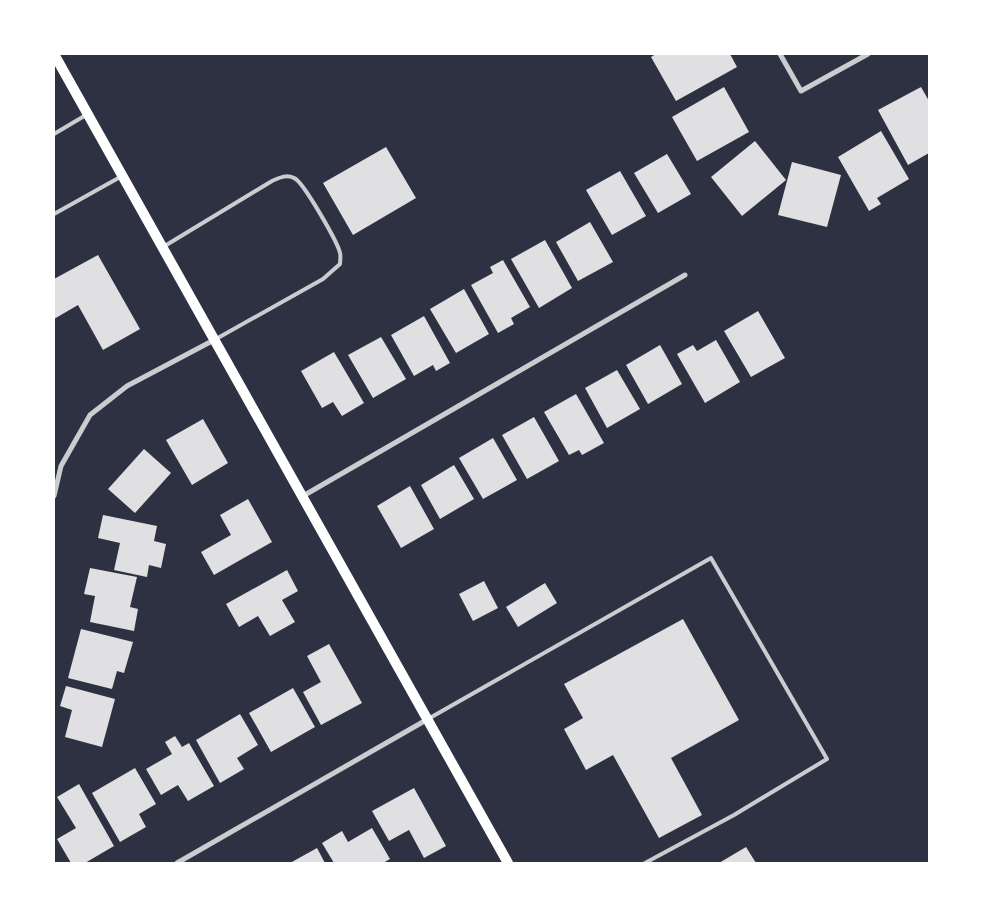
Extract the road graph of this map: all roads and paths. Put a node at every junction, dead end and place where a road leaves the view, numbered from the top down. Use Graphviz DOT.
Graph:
graph roads {
  1 [pos="54,54"];
  2 [pos="780,54"];
  3 [pos="868,54"];
  4 [pos="88,114"];
  5 [pos="54,134"];
  6 [pos="122,176"];
  7 [pos="54,214"];
  8 [pos="163,248"];
  9 [pos="686,275"];
  10 [pos="214,340"];
  11 [pos="54,496"];
  12 [pos="303,496"];
  13 [pos="428,719"];
  14 [pos="177,863"];
  15 [pos="508,863"];
  16 [pos="645,863"];
  1 -- 4 [label="main road"];
  2 -- 3 [label="street"];
  4 -- 5 [label="lane"];
  4 -- 6 [label="main road"];
  6 -- 7 [label="lane"];
  6 -- 8 [label="main road"];
  8 -- 10 [label="main road"];
  8 -- 10 [label="lane"];
  9 -- 12 [label="street"];
  10 -- 11 [label="street"];
  10 -- 12 [label="main road"];
  12 -- 13 [label="main road"];
  13 -- 14 [label="street"];
  13 -- 15 [label="main road"];
  13 -- 16 [label="lane"];
}
